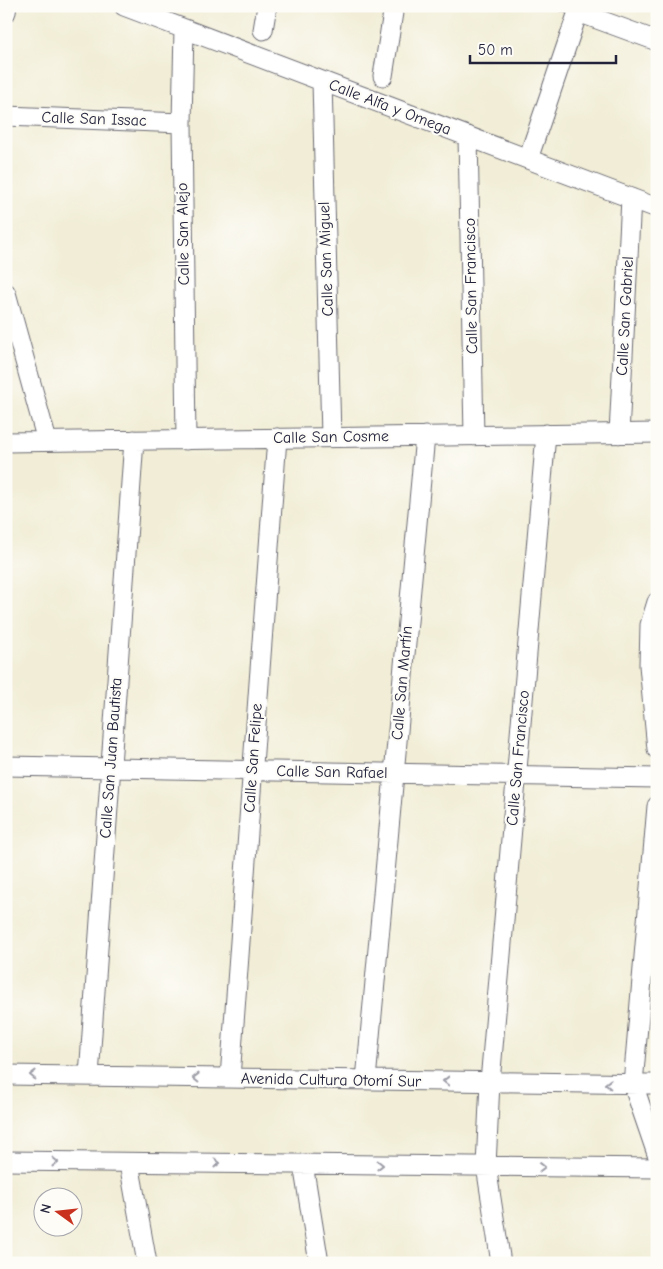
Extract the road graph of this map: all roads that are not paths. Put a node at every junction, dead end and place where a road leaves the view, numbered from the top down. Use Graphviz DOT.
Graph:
graph roads {
  1 [pos="7,6"];
  2 [pos="124,6"];
  3 [pos="267,6"];
  4 [pos="394,6"];
  5 [pos="574,8"];
  6 [pos="6,12"];
  7 [pos="184,29"];
  8 [pos="262,30"];
  9 [pos="657,41"];
  10 [pos="382,76"];
  11 [pos="322,81"];
  12 [pos="6,116"];
  13 [pos="182,123"];
  14 [pos="468,136"];
  15 [pos="528,159"];
  16 [pos="631,198"];
  17 [pos="657,208"];
  18 [pos="6,293"];
  19 [pos="657,433"];
  20 [pos="546,434"];
  21 [pos="618,434"];
  22 [pos="425,436"];
  23 [pos="474,436"];
  24 [pos="277,438"];
  25 [pos="331,438"];
  26 [pos="134,440"];
  27 [pos="186,440"];
  28 [pos="6,442"];
  29 [pos="47,442"];
  30 [pos="657,602"];
  31 [pos="657,749"];
  32 [pos="6,766"];
  33 [pos="111,768"];
  34 [pos="252,770"];
  35 [pos="394,773"];
  36 [pos="516,775"];
  37 [pos="657,778"];
  38 [pos="657,806"];
  39 [pos="651,928"];
  40 [pos="6,1074"];
  41 [pos="89,1076"];
  42 [pos="230,1078"];
  43 [pos="366,1080"];
  44 [pos="490,1082"];
  45 [pos="632,1084"];
  46 [pos="657,1084"];
  47 [pos="657,1154"];
  48 [pos="6,1161"];
  49 [pos="129,1163"];
  50 [pos="303,1164"];
  51 [pos="486,1166"];
  52 [pos="657,1168"];
  53 [pos="147,1263"];
  54 [pos="319,1263"];
  55 [pos="501,1263"];
  1 -- 6 [label="street"];
  2 -- 7 [label="street, Calle Alfa y Omega"];
  3 -- 8 [label="street"];
  4 -- 10 [label="street"];
  5 -- 9 [label="street"];
  5 -- 15 [label="street"];
  7 -- 11 [label="street, Calle Alfa y Omega"];
  7 -- 13 [label="street, Calle San Alejo"];
  11 -- 14 [label="street, Calle Alfa y Omega"];
  11 -- 25 [label="street, Calle San Miguel"];
  12 -- 13 [label="street, Calle San Issac"];
  13 -- 27 [label="street, Calle San Alejo"];
  14 -- 15 [label="street, Calle Alfa y Omega"];
  14 -- 23 [label="street, Calle San Francisco"];
  15 -- 16 [label="street, Calle Alfa y Omega"];
  16 -- 17 [label="street, Calle Alfa y Omega"];
  16 -- 21 [label="street, Calle San Gabriel"];
  18 -- 29 [label="street"];
  19 -- 21 [label="street, Calle San Cosme"];
  20 -- 21 [label="street, Calle San Cosme"];
  20 -- 23 [label="street, Calle San Cosme"];
  20 -- 36 [label="street, Calle San Francisco"];
  22 -- 23 [label="street, Calle San Cosme"];
  22 -- 25 [label="street, Calle San Cosme"];
  22 -- 35 [label="street, Calle San Martín"];
  24 -- 25 [label="street, Calle San Cosme"];
  24 -- 27 [label="street, Calle San Cosme"];
  24 -- 34 [label="street, Calle San Felipe"];
  26 -- 27 [label="street, Calle San Cosme"];
  26 -- 29 [label="street, Calle San Cosme"];
  26 -- 33 [label="street, Calle San Juan Bautista"];
  28 -- 29 [label="street, Calle San Cosme"];
  30 -- 31 [label="street"];
  32 -- 33 [label="street, Calle San Rafael"];
  33 -- 34 [label="street, Calle San Rafael"];
  33 -- 41 [label="street, Calle San Juan Bautista"];
  34 -- 35 [label="street, Calle San Rafael"];
  34 -- 42 [label="street, Calle San Felipe"];
  35 -- 36 [label="street, Calle San Rafael"];
  35 -- 43 [label="street, Calle San Martín"];
  36 -- 37 [label="street, Calle San Rafael"];
  36 -- 44 [label="street, Calle San Francisco"];
  38 -- 39 [label="street"];
  39 -- 45 [label="street"];
  41 -- 40 [label="street, Avenida Cultura Otomí Sur, one-way"];
  42 -- 41 [label="street, Avenida Cultura Otomí Sur, one-way"];
  42 -- 43 [label="street, Avenida Cultura Otomí Sur"];
  44 -- 43 [label="street, Avenida Cultura Otomí Sur, one-way"];
  45 -- 44 [label="street, Avenida Cultura Otomí Sur, one-way"];
  44 -- 51 [label="street, Calle San Francisco"];
  45 -- 46 [label="street, Avenida Cultura Otomí Sur"];
  45 -- 47 [label="street"];
  48 -- 49 [label="street, one-way"];
  49 -- 50 [label="street, one-way"];
  49 -- 53 [label="street"];
  50 -- 51 [label="street, one-way"];
  50 -- 54 [label="street"];
  51 -- 52 [label="street, one-way"];
  51 -- 55 [label="street, Calle San Francisco"];
}
